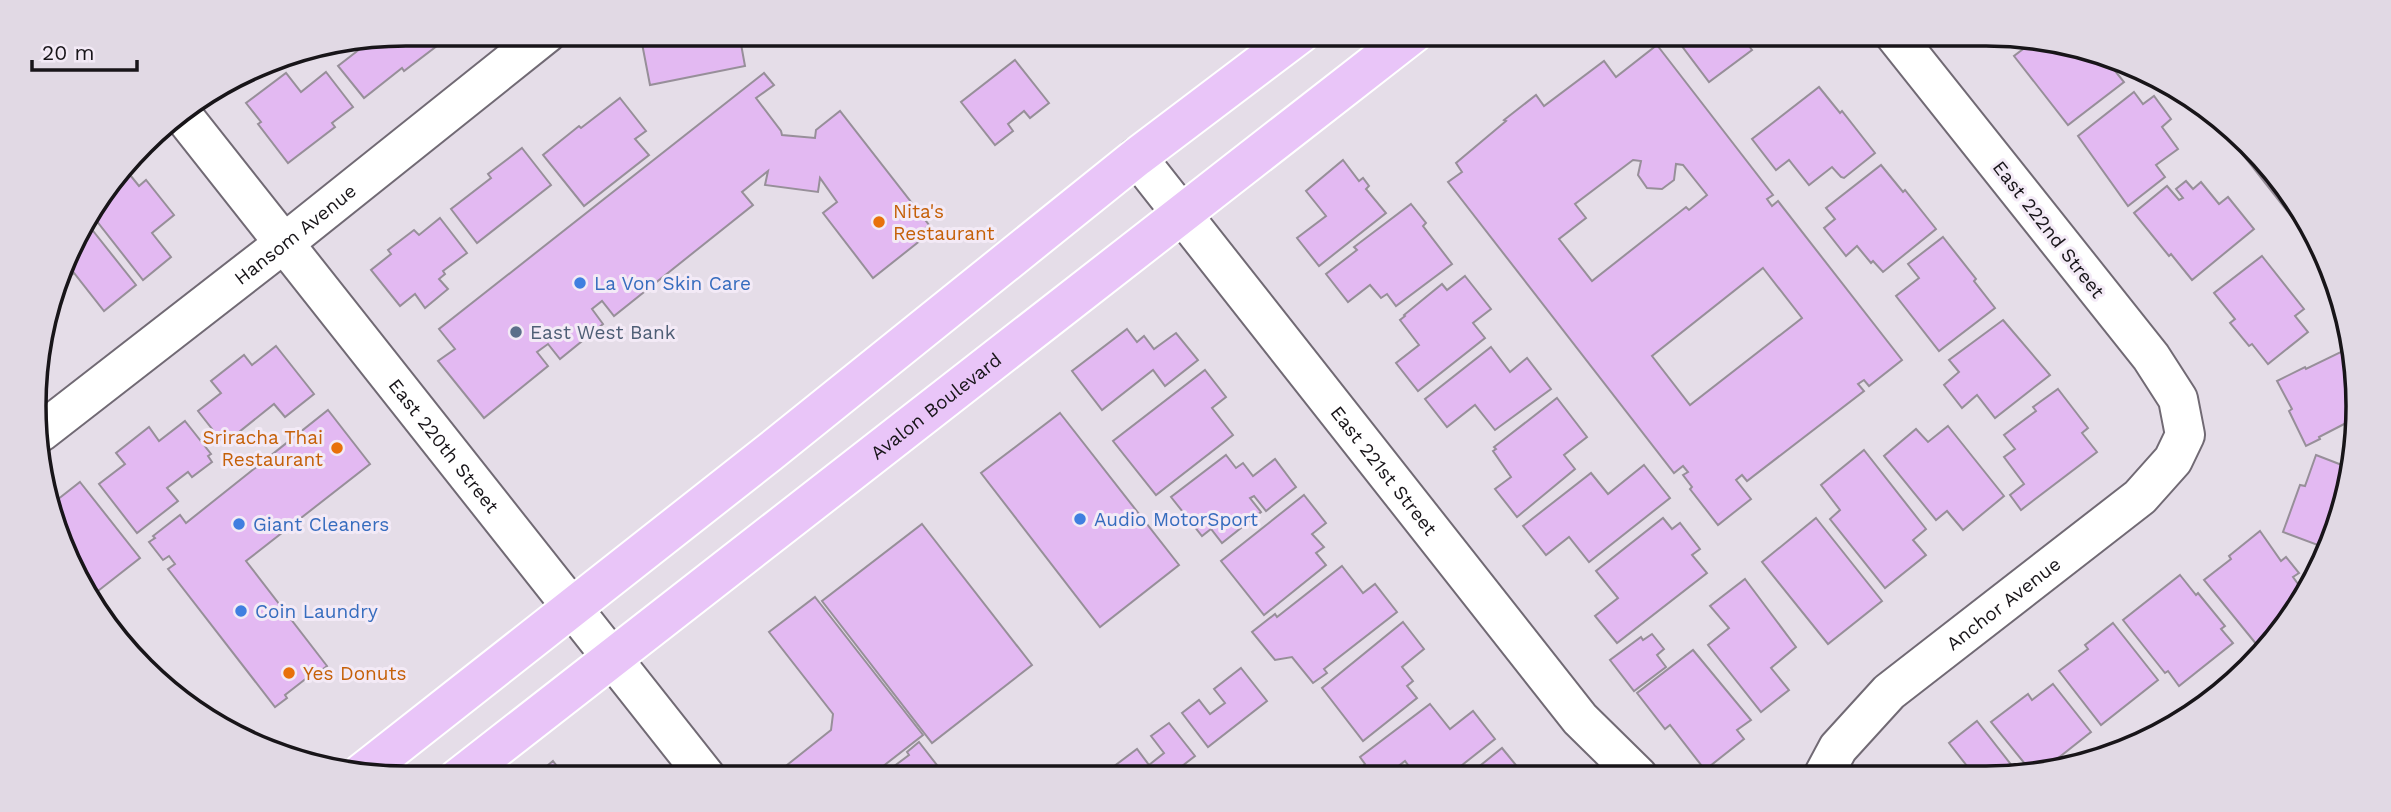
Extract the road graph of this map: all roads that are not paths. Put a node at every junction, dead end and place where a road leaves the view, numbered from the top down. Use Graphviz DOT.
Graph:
graph roads {
  1 [pos="531,46"];
  2 [pos="1284,46"];
  3 [pos="1397,46"];
  4 [pos="1903,46"];
  5 [pos="187,120"];
  6 [pos="1137,158"];
  7 [pos="1182,215"];
  8 [pos="283,244"];
  9 [pos="46,428"];
  10 [pos="2185,435"];
  11 [pos="573,608"];
  12 [pos="611,658"];
  13 [pos="373,765"];
  14 [pos="474,766"];
  15 [pos="697,766"];
  16 [pos="1629,766"];
  17 [pos="1828,766"];
  1 -- 8 [label="street, Hansom Avenue"];
  2 -- 6 [label="main road"];
  3 -- 7 [label="main road, Avalon Boulevard"];
  4 -- 10 [label="street, East 222nd Street"];
  5 -- 8 [label="street, East 220th Street"];
  6 -- 7 [label="street, East 221st Street"];
  6 -- 11 [label="main road"];
  7 -- 12 [label="main road, Avalon Boulevard"];
  7 -- 16 [label="street, East 221st Street"];
  8 -- 9 [label="street, Hansom Avenue"];
  8 -- 11 [label="street, East 220th Street"];
  10 -- 17 [label="street, Anchor Avenue"];
  11 -- 12 [label="street, East 220th Street"];
  11 -- 13 [label="main road"];
  12 -- 14 [label="main road, Avalon Boulevard"];
  12 -- 15 [label="street, East 220th Street"];
}
